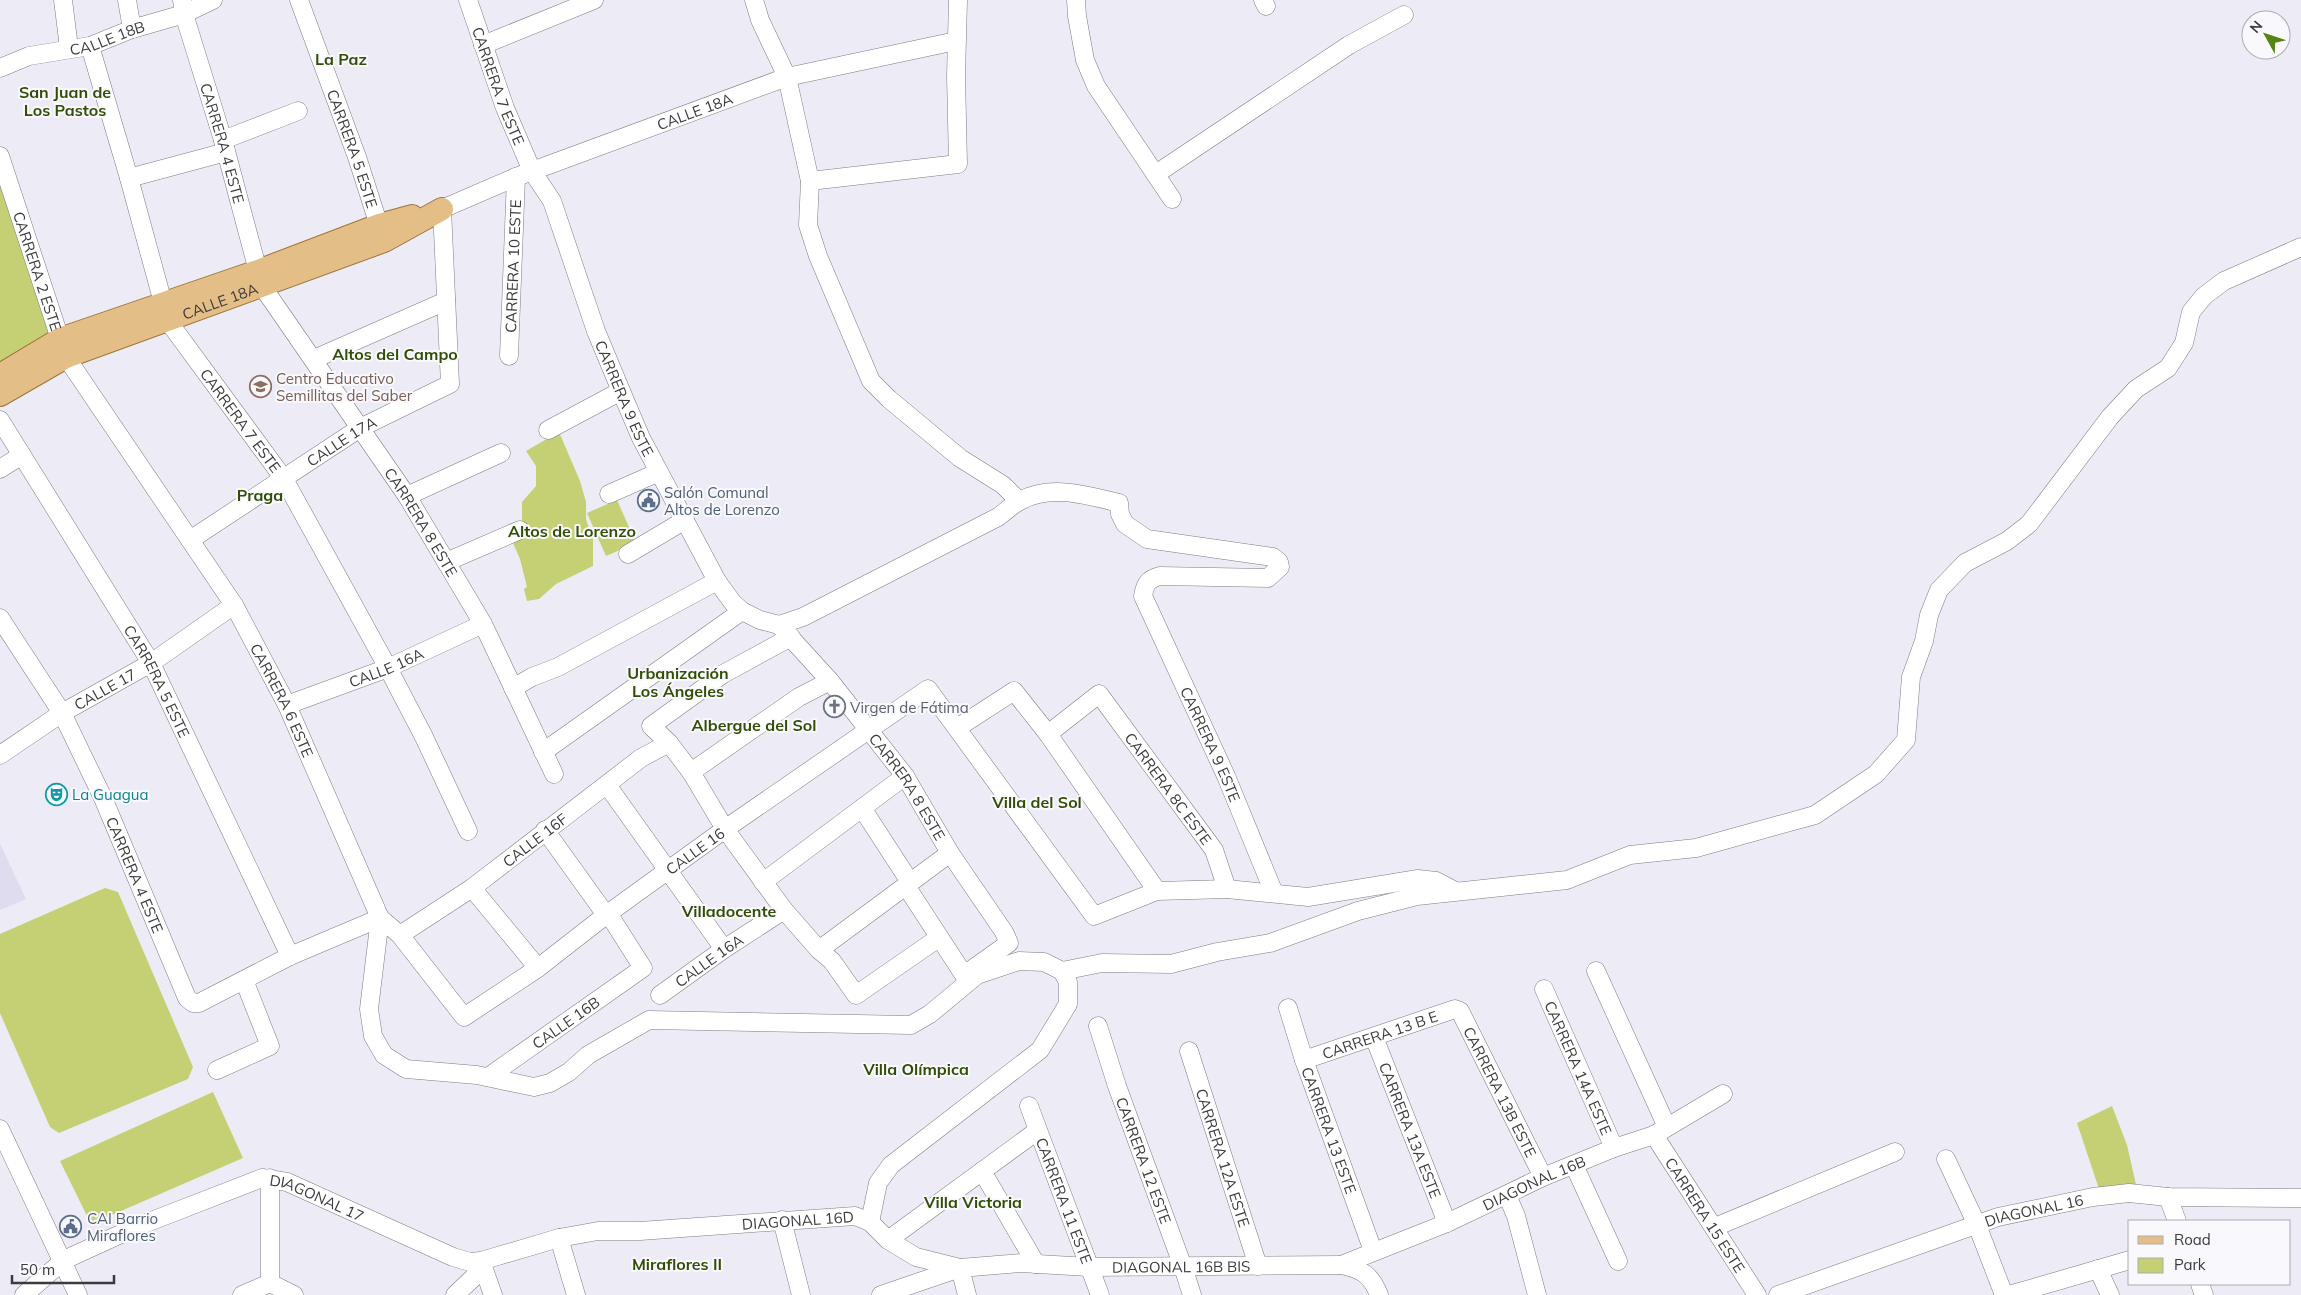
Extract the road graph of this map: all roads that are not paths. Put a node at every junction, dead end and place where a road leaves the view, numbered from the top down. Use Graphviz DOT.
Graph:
graph roads {
  1 [pos="63,0"];
  2 [pos="127,0"];
  3 [pos="213,0"];
  4 [pos="299,0"];
  5 [pos="468,0"];
  6 [pos="594,0"];
  7 [pos="754,0"];
  8 [pos="958,0"];
  9 [pos="1076,0"];
  10 [pos="183,7"];
  11 [pos="1404,15"];
  12 [pos="132,29"];
  13 [pos="956,41"];
  14 [pos="483,44"];
  15 [pos="90,46"];
  16 [pos="70,48"];
  17 [pos="0,68"];
  18 [pos="787,77"];
  19 [pos="298,111"];
  20 [pos="224,146"];
  21 [pos="0,156"];
  22 [pos="524,174"];
  23 [pos="1156,174"];
  24 [pos="129,178"];
  25 [pos="810,181"];
  26 [pos="1172,199"];
  27 [pos="442,209"];
  28 [pos="381,233"];
  29 [pos="2301,247"];
  30 [pos="260,279"];
  31 [pos="446,301"];
  32 [pos="165,311"];
  33 [pos="63,348"];
  34 [pos="509,356"];
  35 [pos="314,359"];
  36 [pos="0,375"];
  37 [pos="621,391"];
  38 [pos="0,395"];
  39 [pos="0,420"];
  40 [pos="360,428"];
  41 [pos="548,430"];
  42 [pos="501,453"];
  43 [pos="22,455"];
  44 [pos="0,469"];
  45 [pos="659,472"];
  46 [pos="284,479"];
  47 [pos="609,494"];
  48 [pos="407,496"];
  49 [pos="1019,501"];
  50 [pos="684,520"];
  51 [pos="520,530"];
  52 [pos="190,540"];
  53 [pos="628,554"];
  54 [pos="446,562"];
  55 [pos="717,581"];
  56 [pos="234,605"];
  57 [pos="742,612"];
  58 [pos="0,618"];
  59 [pos="483,624"];
  60 [pos="785,631"];
  61 [pos="151,663"];
  62 [pos="388,668"];
  63 [pos="830,680"];
  64 [pos="513,688"];
  65 [pos="287,705"];
  66 [pos="62,713"];
  67 [pos="956,728"];
  68 [pos="869,730"];
  69 [pos="1048,734"];
  70 [pos="668,743"];
  71 [pos="543,752"];
  72 [pos="0,755"];
  73 [pos="691,772"];
  74 [pos="554,774"];
  75 [pos="905,776"];
  76 [pos="607,785"];
  77 [pos="862,808"];
  78 [pos="725,829"];
  79 [pos="545,830"];
  80 [pos="468,831"];
  81 [pos="950,853"];
  82 [pos="669,870"];
  83 [pos="763,882"];
  84 [pos="908,884"];
  85 [pos="472,888"];
  86 [pos="1226,889"];
  87 [pos="1157,891"];
  88 [pos="1456,891"];
  89 [pos="1274,893"];
  90 [pos="784,910"];
  91 [pos="607,914"];
  92 [pos="380,918"];
  93 [pos="400,935"];
  94 [pos="937,939"];
  95 [pos="724,949"];
  96 [pos="819,950"];
  97 [pos="290,956"];
  98 [pos="538,968"];
  99 [pos="1062,971"];
  100 [pos="1596,971"];
  101 [pos="244,980"];
  102 [pos="1544,989"];
  103 [pos="660,995"];
  104 [pos="1288,1008"];
  105 [pos="1455,1009"];
  106 [pos="1098,1026"];
  107 [pos="1374,1037"];
  108 [pos="1189,1051"];
  109 [pos="1304,1060"];
  110 [pos="217,1070"];
  111 [pos="488,1077"];
  112 [pos="1723,1094"];
  113 [pos="1029,1106"];
  114 [pos="0,1129"];
  115 [pos="1037,1131"];
  116 [pos="1661,1131"];
  117 [pos="1614,1148"];
  118 [pos="1895,1152"];
  119 [pos="1946,1159"];
  120 [pos="1574,1165"];
  121 [pos="982,1170"];
  122 [pos="1543,1177"];
  123 [pos="270,1178"];
  124 [pos="1507,1195"];
  125 [pos="2168,1197"];
  126 [pos="2301,1198"];
  127 [pos="782,1220"];
  128 [pos="2177,1220"];
  129 [pos="870,1222"];
  130 [pos="1447,1222"];
  131 [pos="1977,1224"];
  132 [pos="1715,1227"];
  133 [pos="559,1238"];
  134 [pos="888,1240"];
  135 [pos="1373,1251"];
  136 [pos="64,1260"];
  137 [pos="481,1261"];
  138 [pos="1618,1261"];
  139 [pos="2128,1261"];
  140 [pos="1028,1263"];
  141 [pos="1341,1265"];
  142 [pos="1258,1266"];
  143 [pos="1089,1267"];
  144 [pos="1183,1267"];
  145 [pos="960,1268"];
  146 [pos="2098,1270"];
  147 [pos="270,1283"];
  148 [pos="24,1295"];
  149 [pos="78,1295"];
  150 [pos="242,1295"];
  151 [pos="294,1295"];
  152 [pos="455,1295"];
  153 [pos="493,1295"];
  154 [pos="576,1295"];
  155 [pos="801,1295"];
  156 [pos="882,1295"];
  157 [pos="967,1295"];
  158 [pos="1100,1295"];
  159 [pos="1192,1295"];
  160 [pos="1378,1295"];
  161 [pos="1537,1295"];
  162 [pos="1757,1295"];
  163 [pos="1778,1295"];
  164 [pos="2004,1295"];
  165 [pos="2010,1295"];
  166 [pos="2110,1295"];
  1 -- 16 [label="street"];
  2 -- 12 [label="street"];
  3 -- 10 [label="street, CALLE 18B"];
  4 -- 28 [label="street, CARRERA 5 ESTE"];
  5 -- 14 [label="street, CARRERA 7 ESTE"];
  6 -- 14 [label="street"];
  7 -- 18 [label="street"];
  8 -- 13 [label="street"];
  9 -- 23 [label="street"];
  10 -- 12 [label="street, CALLE 18B"];
  10 -- 20 [label="street, CARRERA 4 ESTE"];
  11 -- 23 [label="street"];
  12 -- 15 [label="street, CALLE 18B"];
  13 -- 18 [label="street, CALLE 18A"];
  13 -- 25 [label="street"];
  14 -- 22 [label="street, CARRERA 7 ESTE"];
  15 -- 16 [label="street, CALLE 18B"];
  15 -- 24 [label="street, CARRERA 7 ESTE"];
  16 -- 17 [label="street, CALLE 18B"];
  18 -- 22 [label="street, CALLE 18A"];
  18 -- 25 [label="street"];
  19 -- 20 [label="street"];
  20 -- 24 [label="street"];
  20 -- 30 [label="street, CARRERA 4 ESTE"];
  21 -- 33 [label="street, CARRERA 2 ESTE"];
  22 -- 27 [label="street, CALLE 18A"];
  22 -- 34 [label="street, CARRERA 10 ESTE"];
  22 -- 37 [label="street, CARRERA 9 ESTE"];
  23 -- 26 [label="street"];
  24 -- 32 [label="street, CARRERA 7 ESTE"];
  25 -- 49 [label="street"];
  27 -- 28 [label="main road, CALLE 18A"];
  27 -- 31 [label="street"];
  28 -- 30 [label="main road, CALLE 18A"];
  29 -- 88 [label="street"];
  30 -- 32 [label="main road, CALLE 18A"];
  30 -- 35 [label="street, CARRERA 8 ESTE"];
  31 -- 35 [label="street"];
  31 -- 40 [label="street, CALLE 17A"];
  32 -- 33 [label="main road, CALLE 18A"];
  32 -- 46 [label="street, CARRERA 7 ESTE"];
  33 -- 36 [label="main road, CALLE 18A"];
  33 -- 38 [label="main road, CALLE 18A"];
  33 -- 52 [label="street, CARRERA 6 ESTE"];
  35 -- 40 [label="street, CARRERA 8 ESTE"];
  37 -- 41 [label="street"];
  37 -- 45 [label="street, CARRERA 9 ESTE"];
  39 -- 43 [label="street, CARRERA 5 ESTE"];
  40 -- 46 [label="street, CALLE 17A"];
  40 -- 48 [label="street, CARRERA 8 ESTE"];
  42 -- 48 [label="street"];
  43 -- 44 [label="street"];
  43 -- 61 [label="street, CARRERA 5 ESTE"];
  45 -- 47 [label="street"];
  45 -- 50 [label="street, CARRERA 9 ESTE"];
  46 -- 52 [label="street, CALLE 17A"];
  46 -- 62 [label="street, CARRERA 7 ESTE"];
  48 -- 54 [label="street, CARRERA 8 ESTE"];
  49 -- 60 [label="street"];
  49 -- 89 [label="street, CARRERA 9 ESTE"];
  50 -- 53 [label="street"];
  50 -- 55 [label="street, CARRERA 9 ESTE"];
  51 -- 54 [label="street"];
  52 -- 56 [label="street, CARRERA 6 ESTE"];
  54 -- 59 [label="street, CARRERA 8 ESTE"];
  55 -- 57 [label="street, CARRERA 9 ESTE"];
  55 -- 64 [label="street"];
  56 -- 61 [label="street, CALLE 17"];
  56 -- 65 [label="street, CARRERA 6 ESTE"];
  57 -- 60 [label="street"];
  57 -- 71 [label="street"];
  58 -- 66 [label="street, CARRERA 4 ESTE"];
  59 -- 62 [label="street, CALLE 16A"];
  59 -- 64 [label="street, CARRERA 8 ESTE"];
  60 -- 63 [label="street, CARRERA 8 ESTE"];
  60 -- 70 [label="street"];
  61 -- 66 [label="street, CALLE 17"];
  61 -- 97 [label="street, CARRERA 5 ESTE"];
  62 -- 65 [label="street, CALLE 16A"];
  62 -- 80 [label="street, CARRERA 7 ESTE"];
  63 -- 68 [label="street, CARRERA 8 ESTE"];
  63 -- 73 [label="street"];
  64 -- 71 [label="street, CARRERA 8 ESTE"];
  65 -- 92 [label="street, CARRERA 6 ESTE"];
  66 -- 72 [label="street, CALLE 17"];
  66 -- 101 [label="street, CARRERA 4 ESTE"];
  67 -- 68 [label="street, CALLE 16"];
  67 -- 69 [label="street"];
  67 -- 87 [label="street"];
  68 -- 75 [label="street, CARRERA 8 ESTE"];
  68 -- 78 [label="street, CALLE 16"];
  69 -- 86 [label="street, CARRERA 8C ESTE"];
  69 -- 87 [label="street"];
  70 -- 73 [label="street"];
  70 -- 76 [label="street, CALLE 16F"];
  71 -- 74 [label="street, CARRERA 8 ESTE"];
  73 -- 78 [label="street"];
  75 -- 77 [label="street"];
  75 -- 81 [label="street, CARRERA 8 ESTE"];
  76 -- 79 [label="street, CALLE 16F"];
  76 -- 82 [label="street"];
  77 -- 83 [label="street"];
  77 -- 84 [label="street"];
  78 -- 82 [label="street, CALLE 16"];
  78 -- 83 [label="street"];
  79 -- 85 [label="street, CALLE 16F"];
  79 -- 91 [label="street"];
  81 -- 84 [label="street"];
  81 -- 84 [label="street, CARRERA 8 ESTE"];
  82 -- 91 [label="street, CALLE 16"];
  82 -- 95 [label="street"];
  83 -- 90 [label="street"];
  84 -- 96 [label="street"];
  85 -- 93 [label="street, CALLE 16F"];
  85 -- 98 [label="street"];
  86 -- 87 [label="street"];
  86 -- 89 [label="street"];
  88 -- 89 [label="street"];
  88 -- 99 [label="street"];
  90 -- 95 [label="street, CALLE 16A"];
  90 -- 96 [label="street"];
  91 -- 98 [label="street, CALLE 16"];
  91 -- 111 [label="street, CALLE 16B"];
  92 -- 93 [label="street"];
  92 -- 97 [label="street"];
  92 -- 111 [label="street, CARRERA 6 ESTE"];
  93 -- 98 [label="street, CALLE 16"];
  94 -- 96 [label="street"];
  95 -- 103 [label="street, CALLE 16A"];
  97 -- 101 [label="street"];
  99 -- 111 [label="street"];
  99 -- 129 [label="street, DIAGONAL 16D"];
  100 -- 116 [label="street, CARRERA 15 ESTE"];
  101 -- 110 [label="street"];
  102 -- 117 [label="street, CARRERA 14A ESTE"];
  104 -- 109 [label="street, CARRERA 13 ESTE"];
  105 -- 107 [label="street, CARRERA 13 B E"];
  105 -- 122 [label="street, CARRERA 13B ESTE"];
  106 -- 144 [label="street, CARRERA 12 ESTE"];
  107 -- 109 [label="street, CARRERA 13 B E"];
  107 -- 130 [label="street, CARRERA 13A ESTE"];
  108 -- 142 [label="street, CARRERA 12A ESTE"];
  109 -- 135 [label="street, CARRERA 13 ESTE"];
  112 -- 116 [label="street, DIAGONAL 16B"];
  113 -- 115 [label="street, CARRERA 11 ESTE"];
  114 -- 136 [label="street"];
  115 -- 121 [label="street"];
  115 -- 143 [label="street, CARRERA 11 ESTE"];
  116 -- 117 [label="street, DIAGONAL 16B"];
  116 -- 132 [label="street, CARRERA 15 ESTE"];
  117 -- 120 [label="street, DIAGONAL 16B"];
  118 -- 132 [label="street"];
  119 -- 131 [label="street"];
  120 -- 122 [label="street, DIAGONAL 16B"];
  120 -- 138 [label="street"];
  121 -- 134 [label="street"];
  121 -- 140 [label="street"];
  122 -- 124 [label="street, DIAGONAL 16B"];
  123 -- 136 [label="street, DIAGONAL 17"];
  123 -- 137 [label="street, DIAGONAL 17"];
  123 -- 147 [label="street"];
  124 -- 130 [label="street, DIAGONAL 16B"];
  124 -- 161 [label="street"];
  125 -- 126 [label="street, DIAGONAL 16"];
  125 -- 128 [label="street"];
  125 -- 131 [label="street, DIAGONAL 16"];
  127 -- 129 [label="street, DIAGONAL 16D"];
  127 -- 133 [label="street, DIAGONAL 16D"];
  127 -- 155 [label="street"];
  129 -- 134 [label="street"];
  130 -- 135 [label="street, DIAGONAL 16B"];
  131 -- 163 [label="street, DIAGONAL 16"];
  131 -- 164 [label="street"];
  132 -- 162 [label="street, CARRERA 15 ESTE"];
  133 -- 137 [label="street, DIAGONAL 16D"];
  133 -- 154 [label="street"];
  134 -- 145 [label="street"];
  135 -- 141 [label="street, DIAGONAL 16B"];
  136 -- 148 [label="street, DIAGONAL 17"];
  136 -- 149 [label="street"];
  137 -- 152 [label="street"];
  137 -- 153 [label="street"];
  139 -- 146 [label="street"];
  140 -- 143 [label="street, DIAGONAL 16B BIS"];
  140 -- 145 [label="street, DIAGONAL 16B BIS"];
  141 -- 142 [label="street, DIAGONAL 16B BIS"];
  141 -- 160 [label="street"];
  142 -- 144 [label="street, DIAGONAL 16B BIS"];
  143 -- 144 [label="street, DIAGONAL 16B BIS"];
  143 -- 158 [label="street, CARRERA 11 ESTE"];
  144 -- 159 [label="street, CARRERA 12 ESTE"];
  145 -- 156 [label="street"];
  145 -- 157 [label="street"];
  146 -- 165 [label="street"];
  146 -- 166 [label="street"];
  147 -- 150 [label="street"];
  147 -- 151 [label="street"];
}
